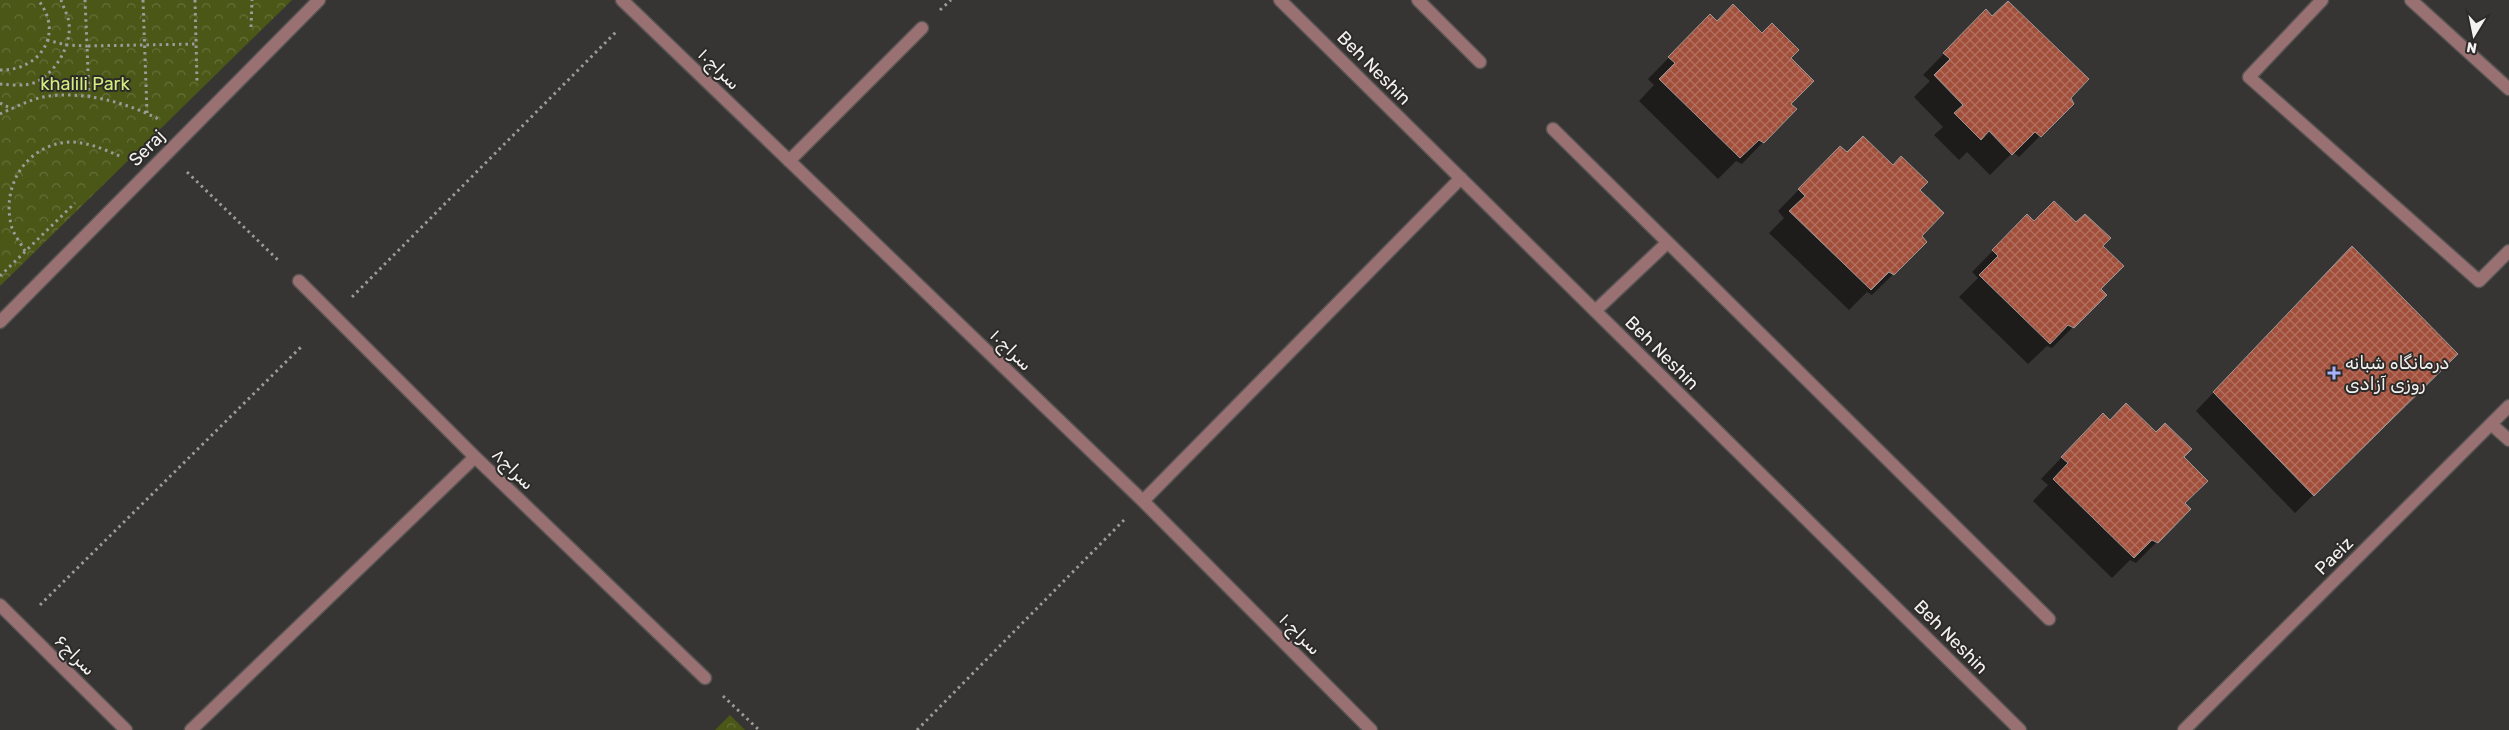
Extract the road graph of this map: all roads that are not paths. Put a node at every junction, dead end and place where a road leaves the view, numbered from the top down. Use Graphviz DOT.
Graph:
graph roads {
  1 [pos="319,0"];
  2 [pos="622,0"];
  3 [pos="1280,0"];
  4 [pos="1418,0"];
  5 [pos="2322,0"];
  6 [pos="2418,2"];
  7 [pos="922,28"];
  8 [pos="1480,62"];
  9 [pos="2509,89"];
  10 [pos="1553,129"];
  11 [pos="789,161"];
  12 [pos="1460,178"];
  13 [pos="1667,243"];
  14 [pos="2509,251"];
  15 [pos="299,281"];
  16 [pos="1595,311"];
  17 [pos="0,322"];
  18 [pos="2509,406"];
  19 [pos="2491,424"];
  20 [pos="2509,440"];
  21 [pos="475,457"];
  22 [pos="1143,501"];
  23 [pos="0,605"];
  24 [pos="2048,619"];
  25 [pos="705,678"];
  26 [pos="126,730"];
  27 [pos="191,730"];
  28 [pos="1371,730"];
  29 [pos="2020,730"];
  30 [pos="2184,730"];
  1 -- 17 [label="street, Seraj"];
  2 -- 11 [label="street, سراج۱۰"];
  3 -- 12 [label="street, Beh Neshin"];
  4 -- 8 [label="street"];
  5 -- 14 [label="street"];
  6 -- 9 [label="street"];
  7 -- 11 [label="street"];
  10 -- 13 [label="street"];
  11 -- 22 [label="street, سراج۱۰"];
  12 -- 16 [label="street, Beh Neshin"];
  12 -- 22 [label="street"];
  13 -- 16 [label="street"];
  13 -- 24 [label="street"];
  15 -- 21 [label="street, سراج۸"];
  16 -- 29 [label="street, Beh Neshin"];
  18 -- 19 [label="street, Paeiz"];
  19 -- 20 [label="street"];
  19 -- 30 [label="street, Paeiz"];
  21 -- 25 [label="street, سراج۸"];
  21 -- 27 [label="street"];
  22 -- 28 [label="street, سراج۱۰"];
  23 -- 26 [label="street, سراج۶"];
}
